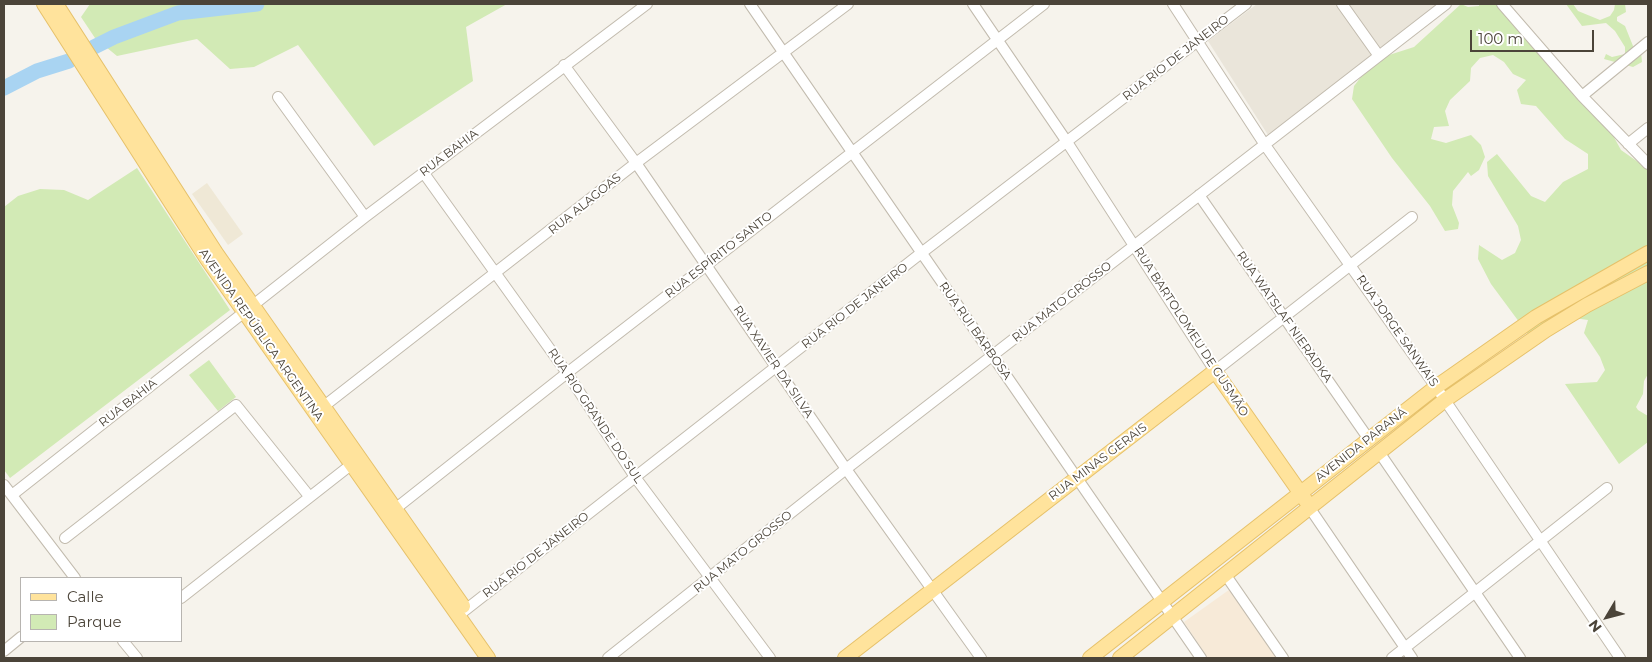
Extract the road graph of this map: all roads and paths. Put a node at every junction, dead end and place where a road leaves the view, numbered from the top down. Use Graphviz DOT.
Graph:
graph roads {
  1 [pos="44,4"];
  2 [pos="56,4"];
  3 [pos="647,4"];
  4 [pos="750,4"];
  5 [pos="848,4"];
  6 [pos="973,4"];
  7 [pos="1044,4"];
  8 [pos="1173,4"];
  9 [pos="1246,4"];
  10 [pos="1342,4"];
  11 [pos="1446,4"];
  12 [pos="1502,4"];
  13 [pos="996,40"];
  14 [pos="1198,40"];
  15 [pos="1648,42"];
  16 [pos="782,53"];
  17 [pos="1379,56"];
  18 [pos="564,65"];
  19 [pos="1582,96"];
  20 [pos="278,97"];
  21 [pos="1648,128"];
  22 [pos="1067,142"];
  23 [pos="1628,144"];
  24 [pos="1265,145"];
  25 [pos="851,152"];
  26 [pos="636,163"];
  27 [pos="1648,164"];
  28 [pos="423,172"];
  29 [pos="1199,195"];
  30 [pos="365,217"];
  31 [pos="1412,217"];
  32 [pos="1135,245"];
  33 [pos="1648,253"];
  34 [pos="920,254"];
  35 [pos="706,265"];
  36 [pos="1352,266"];
  37 [pos="1648,272"];
  38 [pos="496,274"];
  39 [pos="249,308"];
  40 [pos="1284,316"];
  41 [pos="992,357"];
  42 [pos="777,368"];
  43 [pos="1215,371"];
  44 [pos="566,373"];
  45 [pos="1436,387"];
  46 [pos="1445,400"];
  47 [pos="320,410"];
  48 [pos="1368,438"];
  49 [pos="1379,452"];
  50 [pos="352,464"];
  51 [pos="846,469"];
  52 [pos="635,477"];
  53 [pos="1076,479"];
  54 [pos="4,485"];
  55 [pos="1607,488"];
  56 [pos="1300,493"];
  57 [pos="12,495"];
  58 [pos="309,496"];
  59 [pos="1310,507"];
  60 [pos="391,512"];
  61 [pos="65,538"];
  62 [pos="1541,540"];
  63 [pos="1225,574"];
  64 [pos="74,577"];
  65 [pos="711,577"];
  66 [pos="932,590"];
  67 [pos="1475,592"];
  68 [pos="182,597"];
  69 [pos="1162,600"];
  70 [pos="462,613"];
  71 [pos="1172,616"];
  72 [pos="20,638"];
  73 [pos="124,642"];
  74 [pos="6,645"];
  75 [pos="1405,648"];
  76 [pos="136,658"];
  77 [pos="488,658"];
  78 [pos="500,658"];
  79 [pos="608,658"];
  80 [pos="770,658"];
  81 [pos="845,658"];
  82 [pos="981,658"];
  83 [pos="1090,658"];
  84 [pos="1120,658"];
  85 [pos="1201,658"];
  86 [pos="1283,658"];
  87 [pos="1392,658"];
  88 [pos="1412,658"];
  89 [pos="1520,658"];
  90 [pos="1620,658"];
  1 -- 39 [label="main road, AVENIDA REPÚBLICA ARGENTINA"];
  2 -- 39 [label="main road, AVENIDA REPÚBLICA ARGENTINA"];
  3 -- 18 [label="street, RUA BAHIA"];
  4 -- 16 [label="street, RUA RUI BARBOSA"];
  5 -- 16 [label="street, RUA ALAGOAS"];
  6 -- 13 [label="street, RUA BARTOLOMEU DE GUSMÃO"];
  7 -- 13 [label="street, RUA ESPÍRITO SANTO"];
  8 -- 14 [label="street, RUA JORGE SANWAIS"];
  9 -- 14 [label="street, RUA RIO DE JANEIRO"];
  10 -- 17 [label="street"];
  11 -- 17 [label="street, RUA MATO GROSSO"];
  12 -- 19 [label="street"];
  13 -- 22 [label="street, RUA BARTOLOMEU DE GUSMÃO"];
  13 -- 25 [label="street, RUA ESPÍRITO SANTO"];
  14 -- 22 [label="street, RUA RIO DE JANEIRO"];
  14 -- 24 [label="street, RUA JORGE SANWAIS"];
  15 -- 19 [label="street"];
  16 -- 25 [label="street, RUA RUI BARBOSA"];
  16 -- 26 [label="street, RUA ALAGOAS"];
  17 -- 24 [label="street, RUA MATO GROSSO"];
  18 -- 26 [label="street, RUA XAVIER DA SILVA"];
  18 -- 28 [label="street, RUA BAHIA"];
  19 -- 23 [label="street"];
  20 -- 30 [label="street"];
  21 -- 23 [label="street"];
  22 -- 32 [label="street, RUA BARTOLOMEU DE GUSMÃO"];
  22 -- 34 [label="street, RUA RIO DE JANEIRO"];
  23 -- 27 [label="street"];
  24 -- 29 [label="street, RUA MATO GROSSO"];
  24 -- 36 [label="street, RUA JORGE SANWAIS"];
  25 -- 34 [label="street, RUA RUI BARBOSA"];
  25 -- 35 [label="street, RUA ESPÍRITO SANTO"];
  26 -- 35 [label="street, RUA XAVIER DA SILVA"];
  26 -- 38 [label="street, RUA ALAGOAS"];
  28 -- 30 [label="street, RUA BAHIA"];
  28 -- 38 [label="street, RUA RIO GRANDE DO SUL"];
  29 -- 32 [label="street, RUA MATO GROSSO"];
  29 -- 40 [label="street, RUA WATSLAF NIERADKA"];
  30 -- 39 [label="street, RUA BAHIA"];
  31 -- 36 [label="street, RUA MINAS GERAIS"];
  32 -- 41 [label="street, RUA MATO GROSSO"];
  32 -- 43 [label="street, RUA BARTOLOMEU DE GUSMÃO"];
  33 -- 45 [label="main road, AVENIDA PARANÁ"];
  34 -- 41 [label="street, RUA RUI BARBOSA"];
  34 -- 42 [label="street, RUA RIO DE JANEIRO"];
  35 -- 42 [label="street, RUA XAVIER DA SILVA"];
  35 -- 44 [label="street, RUA ESPÍRITO SANTO"];
  36 -- 40 [label="street, RUA MINAS GERAIS"];
  36 -- 45 [label="street, RUA JORGE SANWAIS"];
  37 -- 46 [label="main road, AVENIDA PARANÁ"];
  38 -- 44 [label="street, RUA RIO GRANDE DO SUL"];
  38 -- 47 [label="street, RUA ALAGOAS"];
  39 -- 47 [label="main road, AVENIDA REPÚBLICA ARGENTINA"];
  39 -- 57 [label="street, RUA BAHIA"];
  40 -- 43 [label="street, RUA MINAS GERAIS"];
  40 -- 48 [label="street, RUA WATSLAF NIERADKA"];
  41 -- 51 [label="street, RUA MATO GROSSO"];
  41 -- 53 [label="street, RUA RUI BARBOSA"];
  42 -- 51 [label="street, RUA XAVIER DA SILVA"];
  42 -- 52 [label="street, RUA RIO DE JANEIRO"];
  43 -- 53 [label="main road, RUA MINAS GERAIS"];
  43 -- 56 [label="main road, RUA BARTOLOMEU DE GUSMÃO"];
  44 -- 52 [label="street, RUA RIO GRANDE DO SUL"];
  44 -- 60 [label="street, RUA ESPÍRITO SANTO"];
  45 -- 46 [label="street, RUA JORGE SANWAIS"];
  45 -- 48 [label="main road, AVENIDA PARANÁ"];
  46 -- 49 [label="main road, AVENIDA PARANÁ"];
  46 -- 62 [label="street, RUA JORGE SANWAIS"];
  47 -- 50 [label="main road, AVENIDA REPÚBLICA ARGENTINA"];
  47 -- 60 [label="main road, AVENIDA REPÚBLICA ARGENTINA"];
  48 -- 56 [label="main road, AVENIDA PARANÁ"];
  49 -- 59 [label="main road, AVENIDA PARANÁ"];
  49 -- 67 [label="street"];
  50 -- 58 [label="street"];
  50 -- 60 [label="main road, AVENIDA REPÚBLICA ARGENTINA"];
  51 -- 65 [label="street, RUA MATO GROSSO"];
  51 -- 66 [label="street, RUA XAVIER DA SILVA"];
  52 -- 65 [label="street, RUA RIO GRANDE DO SUL"];
  52 -- 70 [label="street, RUA RIO DE JANEIRO"];
  53 -- 66 [label="main road, RUA MINAS GERAIS"];
  53 -- 69 [label="street, RUA RUI BARBOSA"];
  54 -- 57 [label="street"];
  55 -- 62 [label="street"];
  56 -- 59 [label="main road, RUA BARTOLOMEU DE GUSMÃO"];
  56 -- 69 [label="main road, AVENIDA PARANÁ"];
  57 -- 64 [label="street"];
  58 -- 61 [label="street"];
  58 -- 68 [label="street"];
  59 -- 63 [label="main road, AVENIDA PARANÁ"];
  59 -- 75 [label="street, RUA BARTOLOMEU DE GUSMÃO"];
  60 -- 70 [label="main road, AVENIDA REPÚBLICA ARGENTINA"];
  62 -- 67 [label="street"];
  62 -- 90 [label="street, RUA JORGE SANWAIS"];
  63 -- 71 [label="main road, AVENIDA PARANÁ"];
  63 -- 86 [label="street"];
  65 -- 79 [label="street, RUA MATO GROSSO"];
  65 -- 80 [label="street, RUA RIO GRANDE DO SUL"];
  66 -- 81 [label="main road, RUA MINAS GERAIS"];
  66 -- 82 [label="street, RUA XAVIER DA SILVA"];
  67 -- 75 [label="street"];
  67 -- 89 [label="street"];
  69 -- 71 [label="street, RUA RUI BARBOSA"];
  69 -- 83 [label="main road, AVENIDA PARANÁ"];
  70 -- 77 [label="main road, AVENIDA REPÚBLICA ARGENTINA"];
  70 -- 78 [label="main road, AVENIDA REPÚBLICA ARGENTINA"];
  71 -- 84 [label="main road, AVENIDA PARANÁ"];
  71 -- 85 [label="street, RUA RUI BARBOSA"];
  72 -- 74 [label="street"];
  73 -- 76 [label="street"];
  75 -- 87 [label="street"];
  75 -- 88 [label="street, RUA BARTOLOMEU DE GUSMÃO"];
}
